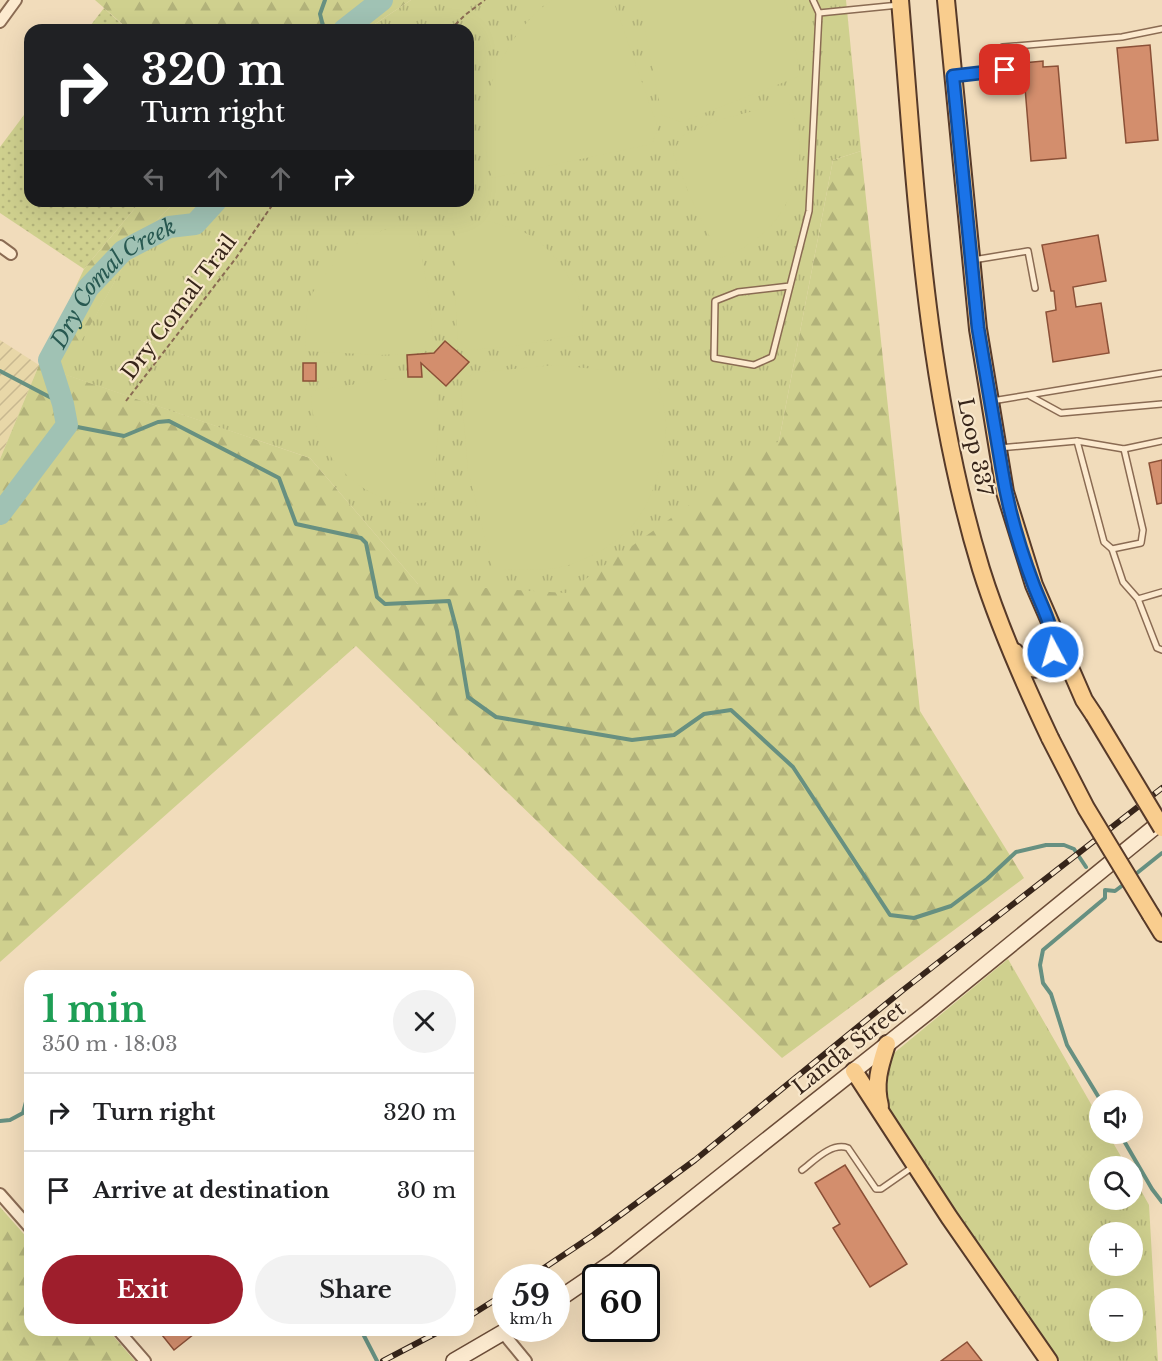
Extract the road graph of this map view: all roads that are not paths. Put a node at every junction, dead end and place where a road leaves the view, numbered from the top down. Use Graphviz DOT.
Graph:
graph roads {
  1 [pos="16,0"];
  2 [pos="813,0"];
  3 [pos="946,0"];
  4 [pos="900,3"];
  5 [pos="819,13"];
  6 [pos="0,22"];
  7 [pos="1162,29"];
  8 [pos="953,76"];
  9 [pos="0,246"];
  10 [pos="11,254"];
  11 [pos="971,260"];
  12 [pos="790,286"];
  13 [pos="1035,288"];
  14 [pos="1162,373"];
  15 [pos="1030,396"];
  16 [pos="990,402"];
  17 [pos="1162,404"];
  18 [pos="1077,441"];
  19 [pos="1162,441"];
  20 [pos="998,448"];
  21 [pos="1124,449"];
  22 [pos="1112,549"];
  23 [pos="1162,592"];
  24 [pos="1138,599"];
  25 [pos="1052,627"];
  26 [pos="1005,636"];
  27 [pos="1162,650"];
  28 [pos="1162,821"];
  29 [pos="1162,828"];
  30 [pos="1162,933"];
  31 [pos="887,1044"];
  32 [pos="854,1071"];
  33 [pos="883,1116"];
  34 [pos="915,1166"];
  35 [pos="802,1170"];
  36 [pos="0,1194"];
  37 [pos="24,1221"];
  38 [pos="570,1291"];
  39 [pos="123,1336"];
  40 [pos="492,1339"];
  41 [pos="513,1342"];
  42 [pos="145,1361"];
  43 [pos="454,1361"];
  44 [pos="526,1361"];
  45 [pos="1049,1361"];
  1 -- 6 [label="street"];
  2 -- 5 [label="lane"];
  3 -- 8 [label="main road, Loop 337"];
  4 -- 5 [label="lane"];
  4 -- 26 [label="main road, Loop 337"];
  5 -- 12 [label="lane"];
  7 -- 8 [label="lane"];
  8 -- 11 [label="main road, Loop 337"];
  9 -- 10 [label="street"];
  11 -- 13 [label="lane"];
  11 -- 16 [label="main road, Loop 337"];
  12 -- 12 [label="lane"];
  14 -- 15 [label="lane"];
  15 -- 16 [label="lane"];
  15 -- 17 [label="lane"];
  16 -- 20 [label="main road, Loop 337"];
  18 -- 20 [label="lane"];
  18 -- 21 [label="lane"];
  18 -- 22 [label="lane"];
  19 -- 21 [label="lane"];
  20 -- 25 [label="main road, Loop 337"];
  21 -- 22 [label="lane"];
  22 -- 24 [label="lane"];
  23 -- 24 [label="lane"];
  24 -- 27 [label="lane"];
  25 -- 26 [label="main road"];
  25 -- 29 [label="main road, Loop 337, bridge"];
  26 -- 30 [label="main road, Loop 337, bridge"];
  28 -- 31 [label="street, Landa Street"];
  31 -- 32 [label="street, Landa Street"];
  31 -- 33 [label="main road"];
  32 -- 33 [label="main road"];
  32 -- 38 [label="street, Landa Street"];
  33 -- 34 [label="main road"];
  34 -- 35 [label="lane"];
  34 -- 45 [label="main road"];
  36 -- 37 [label="street"];
  39 -- 42 [label="street"];
  40 -- 43 [label="street"];
  41 -- 44 [label="street"];
}
